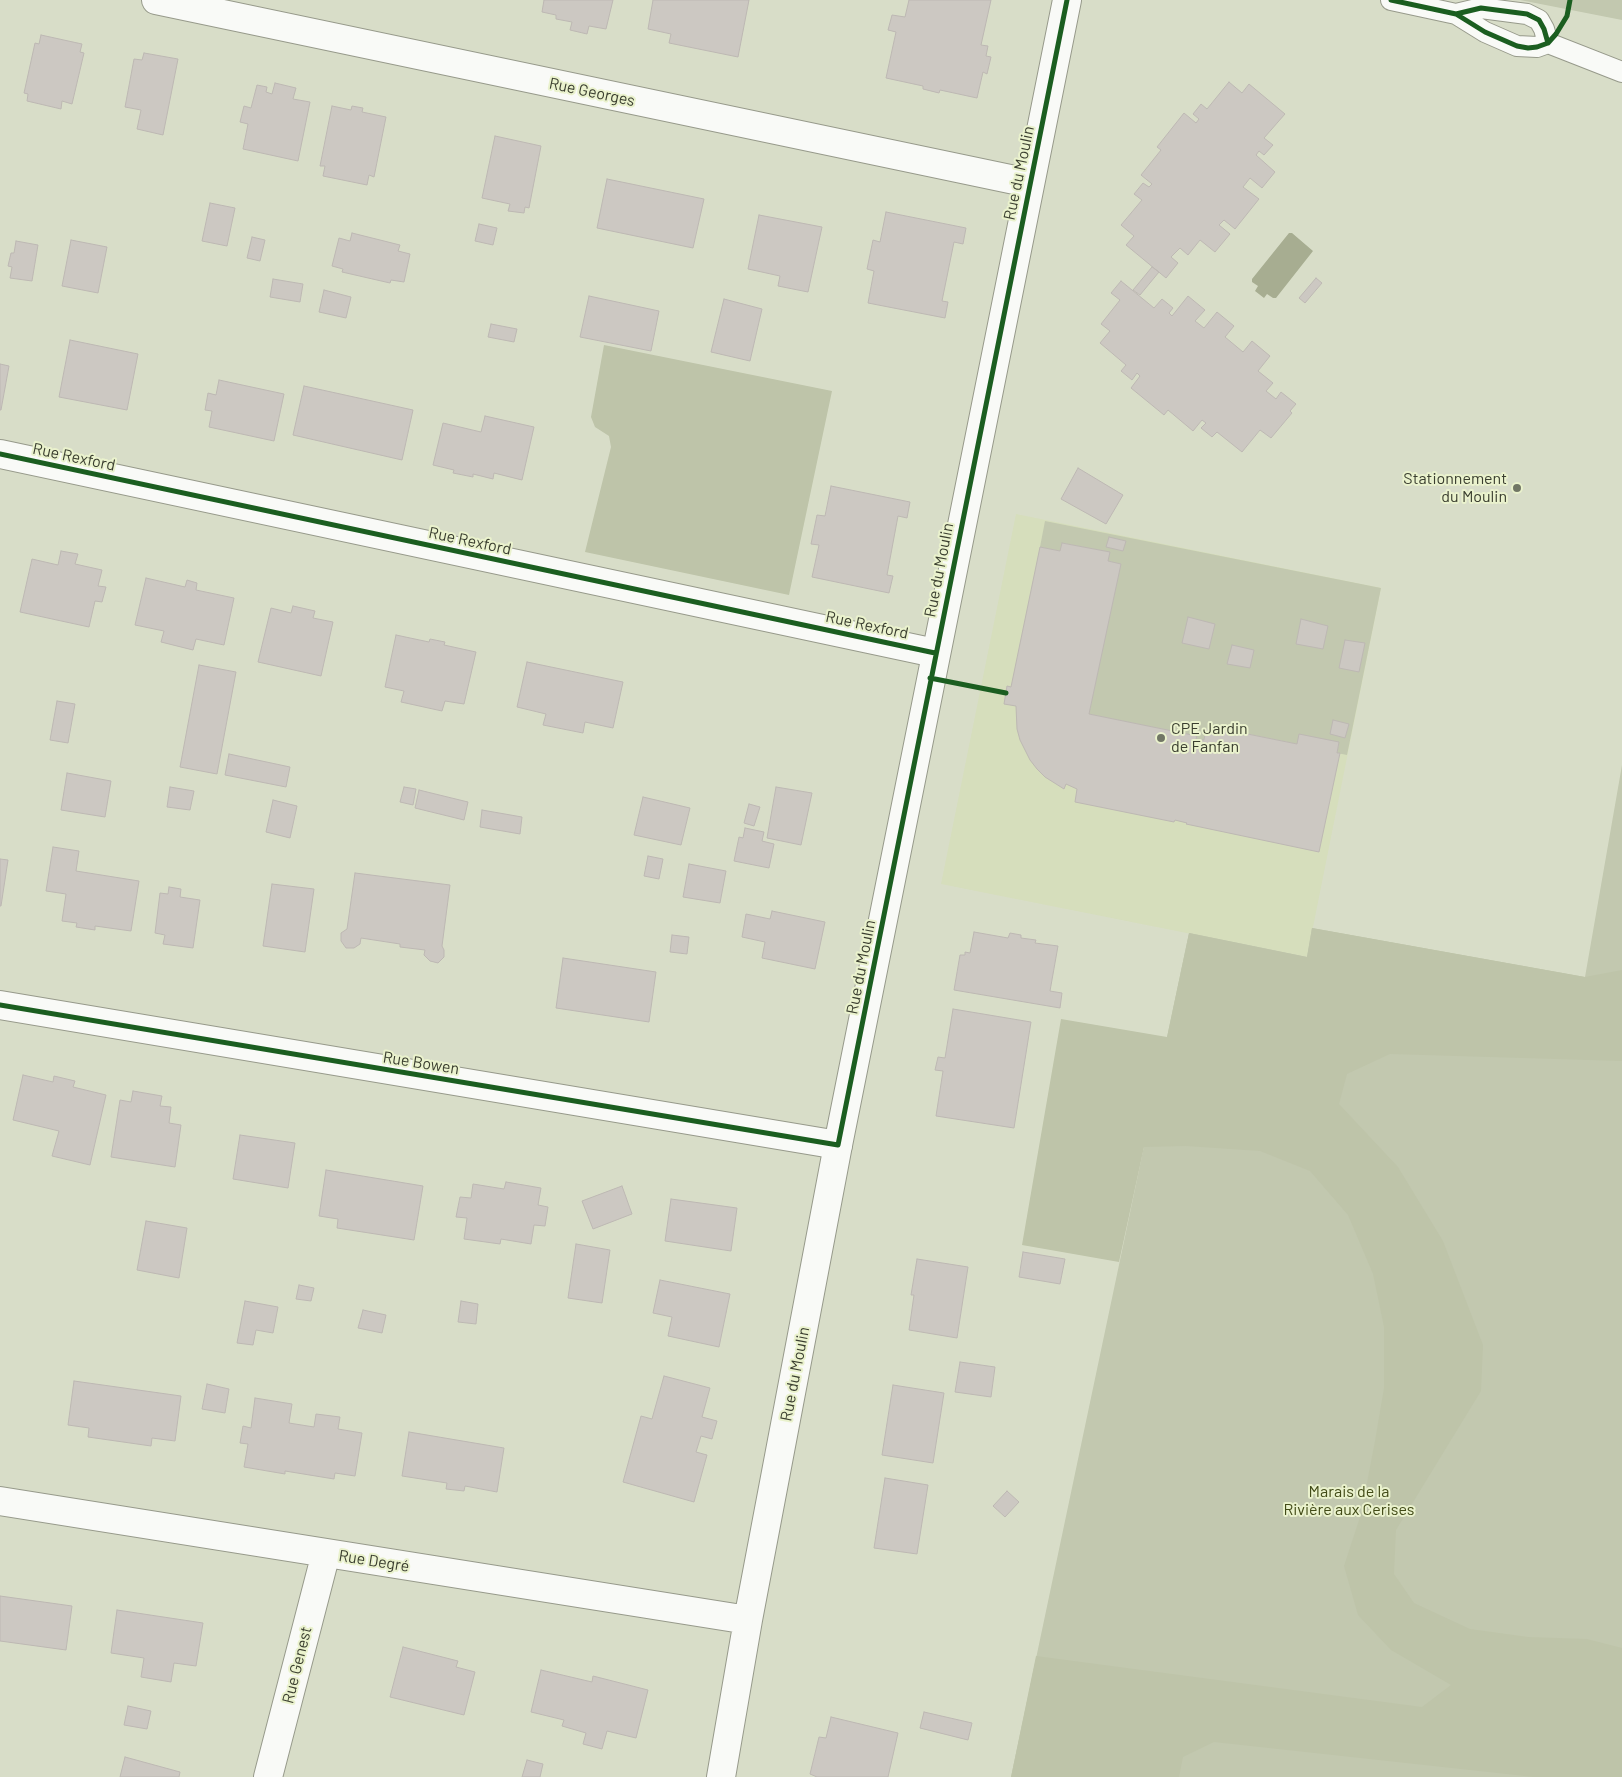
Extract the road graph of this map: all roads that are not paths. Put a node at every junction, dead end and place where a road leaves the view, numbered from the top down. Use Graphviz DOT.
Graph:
graph roads {
  1 [pos="156,0"];
  2 [pos="1067,0"];
  3 [pos="1391,0"];
  4 [pos="1457,7"];
  5 [pos="1548,43"];
  6 [pos="1622,72"];
  7 [pos="1029,183"];
  8 [pos="0,454"];
  9 [pos="936,653"];
  10 [pos="0,1005"];
  11 [pos="838,1145"];
  12 [pos="0,1501"];
  13 [pos="326,1553"];
  14 [pos="748,1620"];
  15 [pos="268,1777"];
  16 [pos="721,1777"];
  1 -- 7 [label="street, Rue Georges"];
  2 -- 7 [label="street, Rue du Moulin"];
  3 -- 4 [label="lane"];
  4 -- 5 [label="lane"];
  4 -- 5 [label="lane"];
  5 -- 6 [label="lane"];
  7 -- 9 [label="street, Rue du Moulin"];
  8 -- 9 [label="street, Rue Rexford"];
  9 -- 11 [label="street, Rue du Moulin"];
  10 -- 11 [label="street, Rue Bowen"];
  11 -- 14 [label="street, Rue du Moulin"];
  12 -- 13 [label="street, Rue Degré"];
  13 -- 14 [label="street, Rue Degré"];
  13 -- 15 [label="street, Rue Genest"];
  14 -- 16 [label="street, Rue du Moulin"];
}
